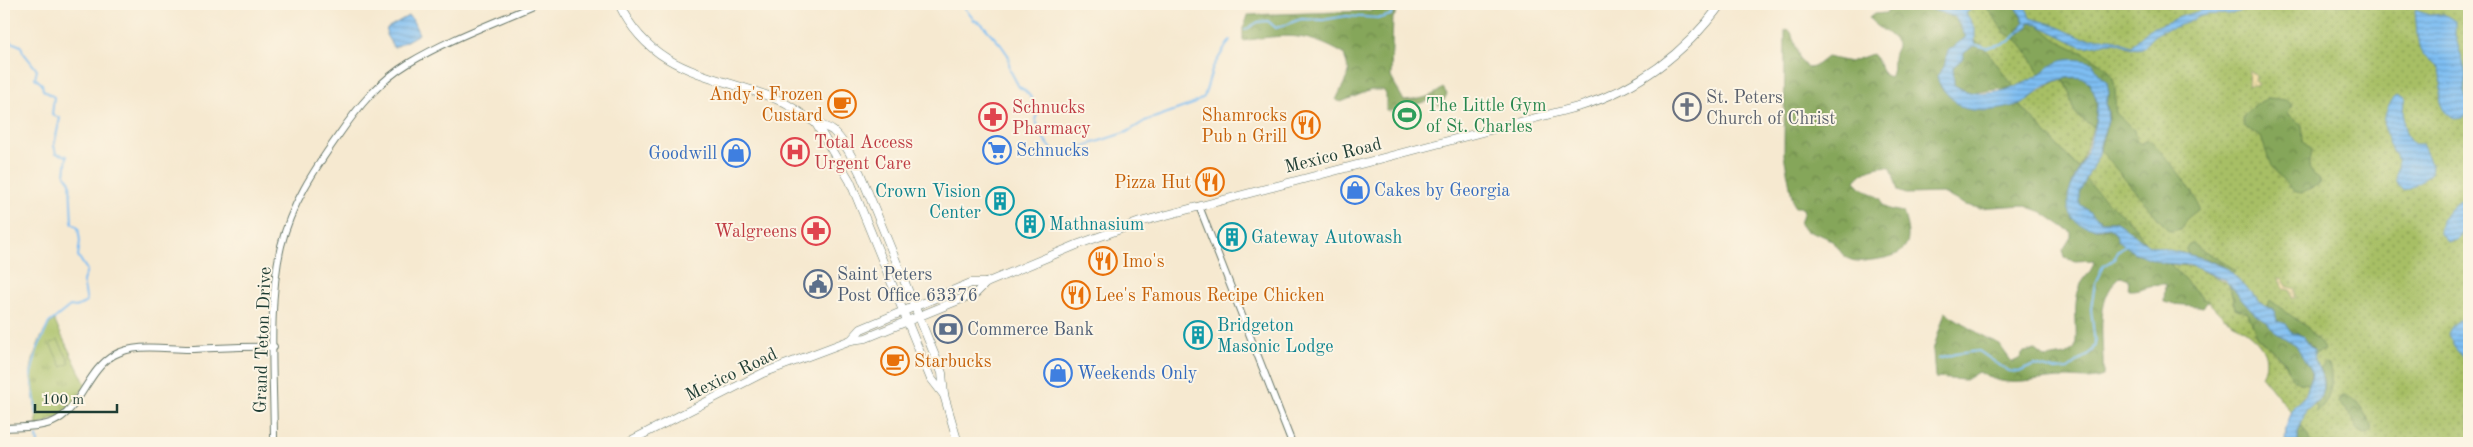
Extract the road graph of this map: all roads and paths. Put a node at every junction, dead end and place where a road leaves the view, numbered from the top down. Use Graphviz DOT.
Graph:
graph roads {
  1 [pos="537,4"];
  2 [pos="618,4"];
  3 [pos="1720,4"];
  4 [pos="815,122"];
  5 [pos="1199,206"];
  6 [pos="986,283"];
  7 [pos="914,307"];
  8 [pos="902,312"];
  9 [pos="918,317"];
  10 [pos="906,322"];
  11 [pos="852,340"];
  12 [pos="274,347"];
  13 [pos="944,395"];
  14 [pos="4,428"];
  15 [pos="274,443"];
  16 [pos="626,443"];
  17 [pos="958,443"];
  18 [pos="1292,443"];
  1 -- 12 [label="street, Grand Teton Drive"];
  2 -- 4 [label="main road"];
  3 -- 5 [label="main road, Mexico Road"];
  4 -- 7 [label="main road"];
  4 -- 8 [label="main road"];
  5 -- 6 [label="main road, Mexico Road"];
  5 -- 18 [label="street"];
  6 -- 7 [label="main road, Mexico Road"];
  6 -- 9 [label="main road, Mexico Road"];
  7 -- 8 [label="main road, Mexico Road"];
  7 -- 9 [label="main road"];
  8 -- 10 [label="main road"];
  8 -- 11 [label="main road, Mexico Road"];
  9 -- 10 [label="main road, Mexico Road"];
  9 -- 13 [label="main road"];
  10 -- 11 [label="main road, Mexico Road"];
  10 -- 13 [label="main road"];
  11 -- 16 [label="main road, Mexico Road"];
  12 -- 14 [label="street"];
  12 -- 15 [label="street, Grand Teton Drive"];
  13 -- 17 [label="main road"];
}
